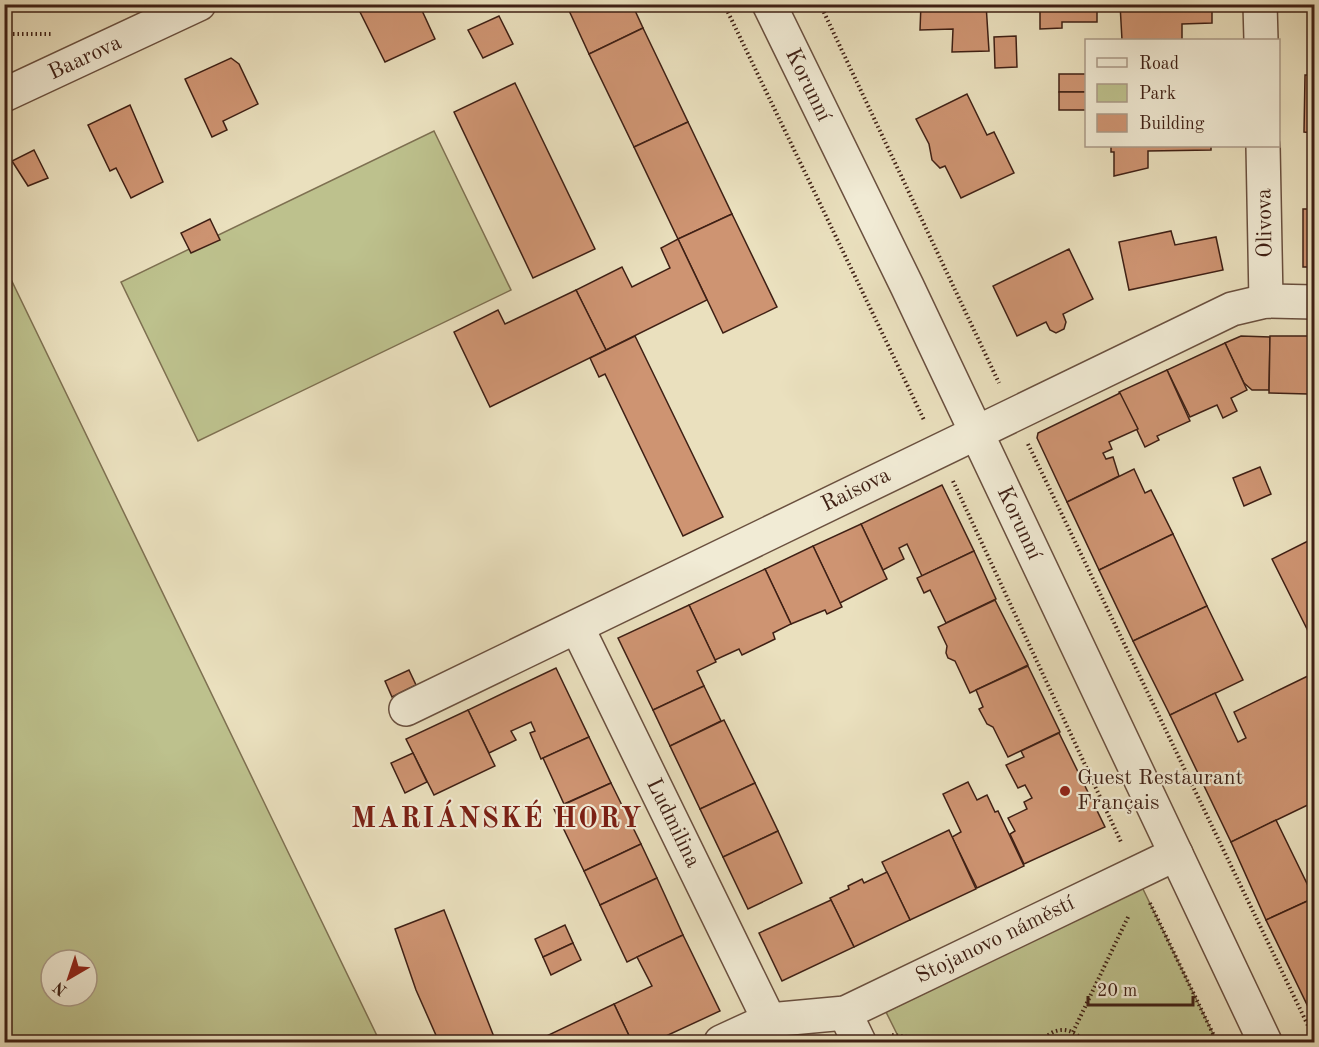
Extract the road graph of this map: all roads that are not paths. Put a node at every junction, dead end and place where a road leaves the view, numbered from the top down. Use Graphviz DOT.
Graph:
graph roads {
  1 [pos="199,4"];
  2 [pos="769,4"];
  3 [pos="1260,4"];
  4 [pos="1261,39"];
  5 [pos="4,95"];
  6 [pos="1263,147"];
  7 [pos="1266,301"];
  8 [pos="1314,302"];
  9 [pos="975,432"];
  10 [pos="577,627"];
  11 [pos="406,709"];
  12 [pos="1176,854"];
  13 [pos="769,1020"];
  14 [pos="852,1029"];
  15 [pos="721,1042"];
  16 [pos="1265,1042"];
  1 -- 5 [label="street, Baarova"];
  2 -- 9 [label="street, Korunní"];
  3 -- 4 [label="street"];
  6 -- 7 [label="street, Olivova"];
  7 -- 8 [label="street, Raisova"];
  7 -- 9 [label="street, Raisova"];
  9 -- 10 [label="street, Raisova"];
  9 -- 12 [label="street, Korunní"];
  10 -- 11 [label="street, Raisova"];
  10 -- 13 [label="street, Ludmilina"];
  12 -- 14 [label="street, Stojanovo náměstí"];
  12 -- 16 [label="street, Korunní"];
  13 -- 14 [label="street"];
  13 -- 15 [label="street"];
}
